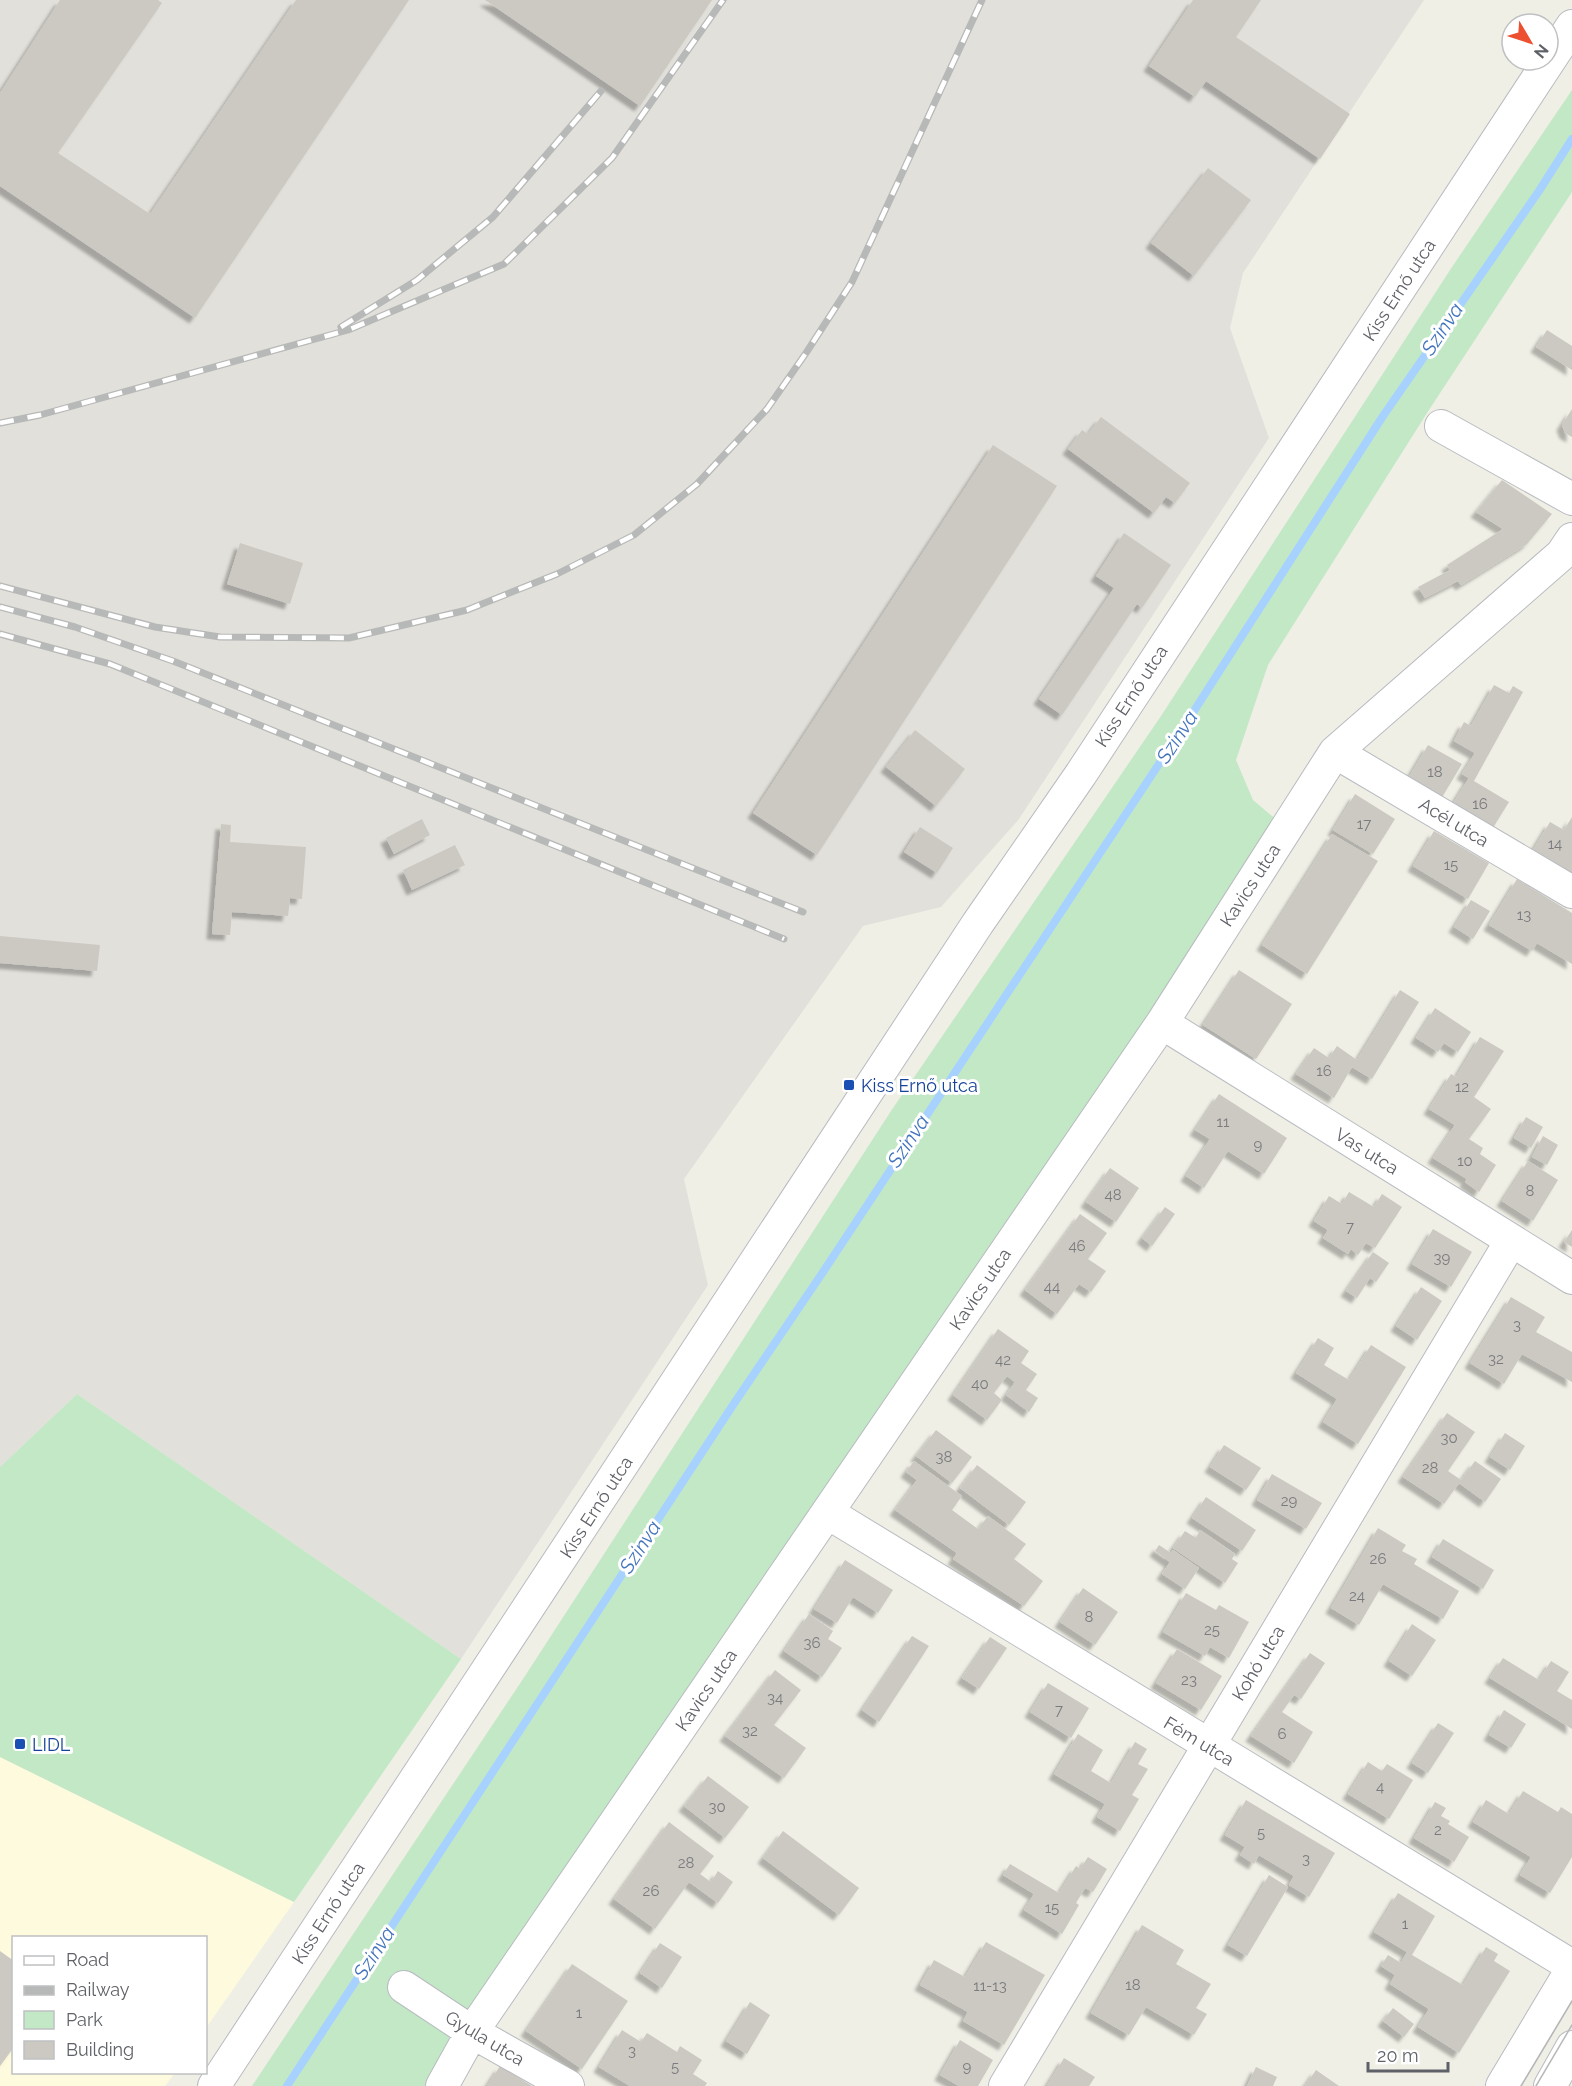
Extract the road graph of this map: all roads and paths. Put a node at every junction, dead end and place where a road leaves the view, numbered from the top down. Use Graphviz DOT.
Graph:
graph roads {
  1 [pos="1572,26"];
  2 [pos="1440,426"];
  3 [pos="1572,499"];
  4 [pos="1572,539"];
  5 [pos="1335,752"];
  6 [pos="1572,892"];
  7 [pos="1162,1023"];
  8 [pos="1511,1241"];
  9 [pos="1572,1278"];
  10 [pos="828,1513"];
  11 [pos="1208,1747"];
  12 [pos="1572,1968"];
  13 [pos="404,1987"];
  14 [pos="472,2032"];
  15 [pos="1572,2047"];
  16 [pos="213,2086"];
  17 [pos="442,2086"];
  18 [pos="568,2086"];
  19 [pos="1005,2086"];
  20 [pos="1502,2086"];
  21 [pos="1550,2086"];
  1 -- 16 [label="street, Kiss Ernő utca"];
  2 -- 3 [label="street"];
  4 -- 5 [label="street, Kavics utca"];
  5 -- 6 [label="street, Acél utca"];
  5 -- 7 [label="street, Kavics utca"];
  7 -- 8 [label="street, Vas utca"];
  7 -- 10 [label="street, Kavics utca"];
  8 -- 9 [label="street, Vas utca"];
  8 -- 11 [label="street, Kohó utca"];
  10 -- 11 [label="street, Fém utca"];
  10 -- 14 [label="street, Kavics utca"];
  11 -- 12 [label="street, Fém utca"];
  11 -- 19 [label="street, Kohó utca"];
  12 -- 20 [label="street"];
  13 -- 14 [label="street, Gyula utca"];
  14 -- 17 [label="street, Kavics utca"];
  14 -- 18 [label="street, Gyula utca"];
  15 -- 21 [label="street"];
}
